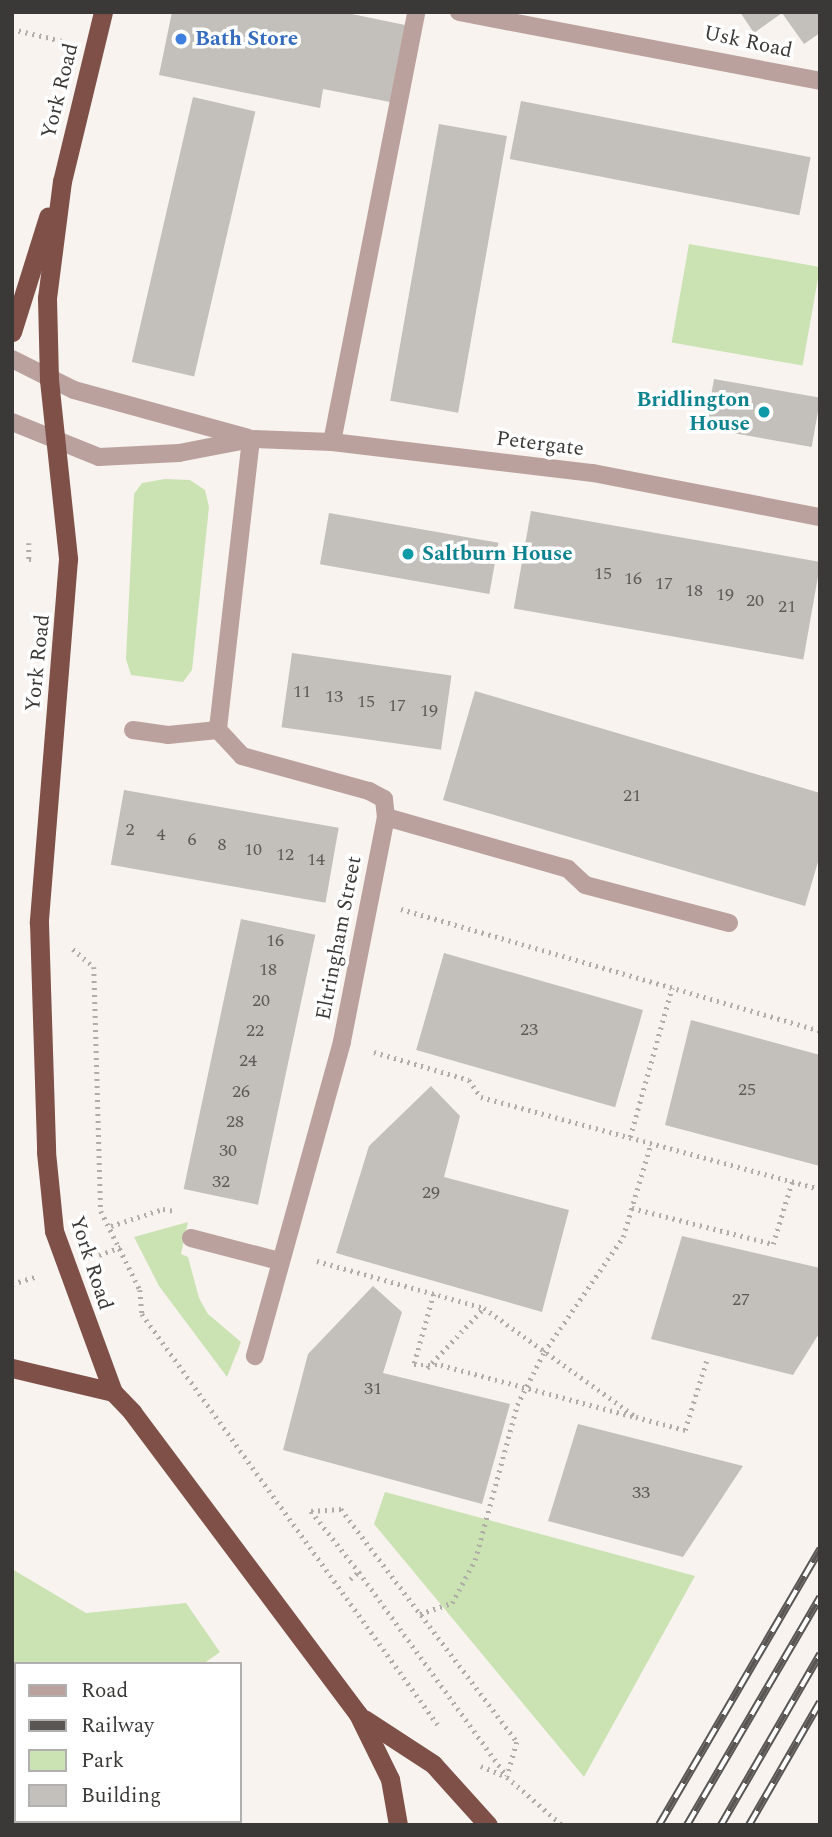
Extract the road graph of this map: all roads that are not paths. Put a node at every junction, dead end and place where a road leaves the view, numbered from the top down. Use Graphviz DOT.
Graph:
graph roads {
  1 [pos="103,12"];
  2 [pos="416,12"];
  3 [pos="459,12"];
  4 [pos="820,81"];
  5 [pos="62,181"];
  6 [pos="12,332"];
  7 [pos="12,359"];
  8 [pos="49,380"];
  9 [pos="12,422"];
  10 [pos="251,439"];
  11 [pos="332,442"];
  12 [pos="57,443"];
  13 [pos="820,517"];
  14 [pos="133,730"];
  15 [pos="218,730"];
  16 [pos="386,817"];
  17 [pos="729,923"];
  18 [pos="191,1238"];
  19 [pos="279,1261"];
  20 [pos="255,1356"];
  21 [pos="12,1368"];
  22 [pos="113,1392"];
  23 [pos="358,1714"];
  24 [pos="398,1825"];
  25 [pos="488,1825"];
  1 -- 5 [label="highway, York Road"];
  2 -- 11 [label="street"];
  3 -- 4 [label="street, Usk Road"];
  5 -- 6 [label="highway, York Road"];
  5 -- 8 [label="highway, York Road"];
  7 -- 8 [label="street, Petergate"];
  8 -- 10 [label="street, Petergate"];
  8 -- 12 [label="highway, York Road"];
  9 -- 12 [label="street, Petergate"];
  10 -- 11 [label="street, Petergate"];
  10 -- 12 [label="street, Petergate"];
  10 -- 15 [label="street"];
  11 -- 13 [label="street, Petergate"];
  12 -- 22 [label="highway, York Road"];
  14 -- 15 [label="street"];
  15 -- 16 [label="street"];
  16 -- 17 [label="street"];
  16 -- 19 [label="street, Eltringham Street"];
  18 -- 19 [label="street"];
  19 -- 20 [label="street, Eltringham Street"];
  21 -- 22 [label="highway"];
  22 -- 23 [label="highway, York Road"];
  23 -- 24 [label="highway"];
  23 -- 25 [label="highway"];
}
